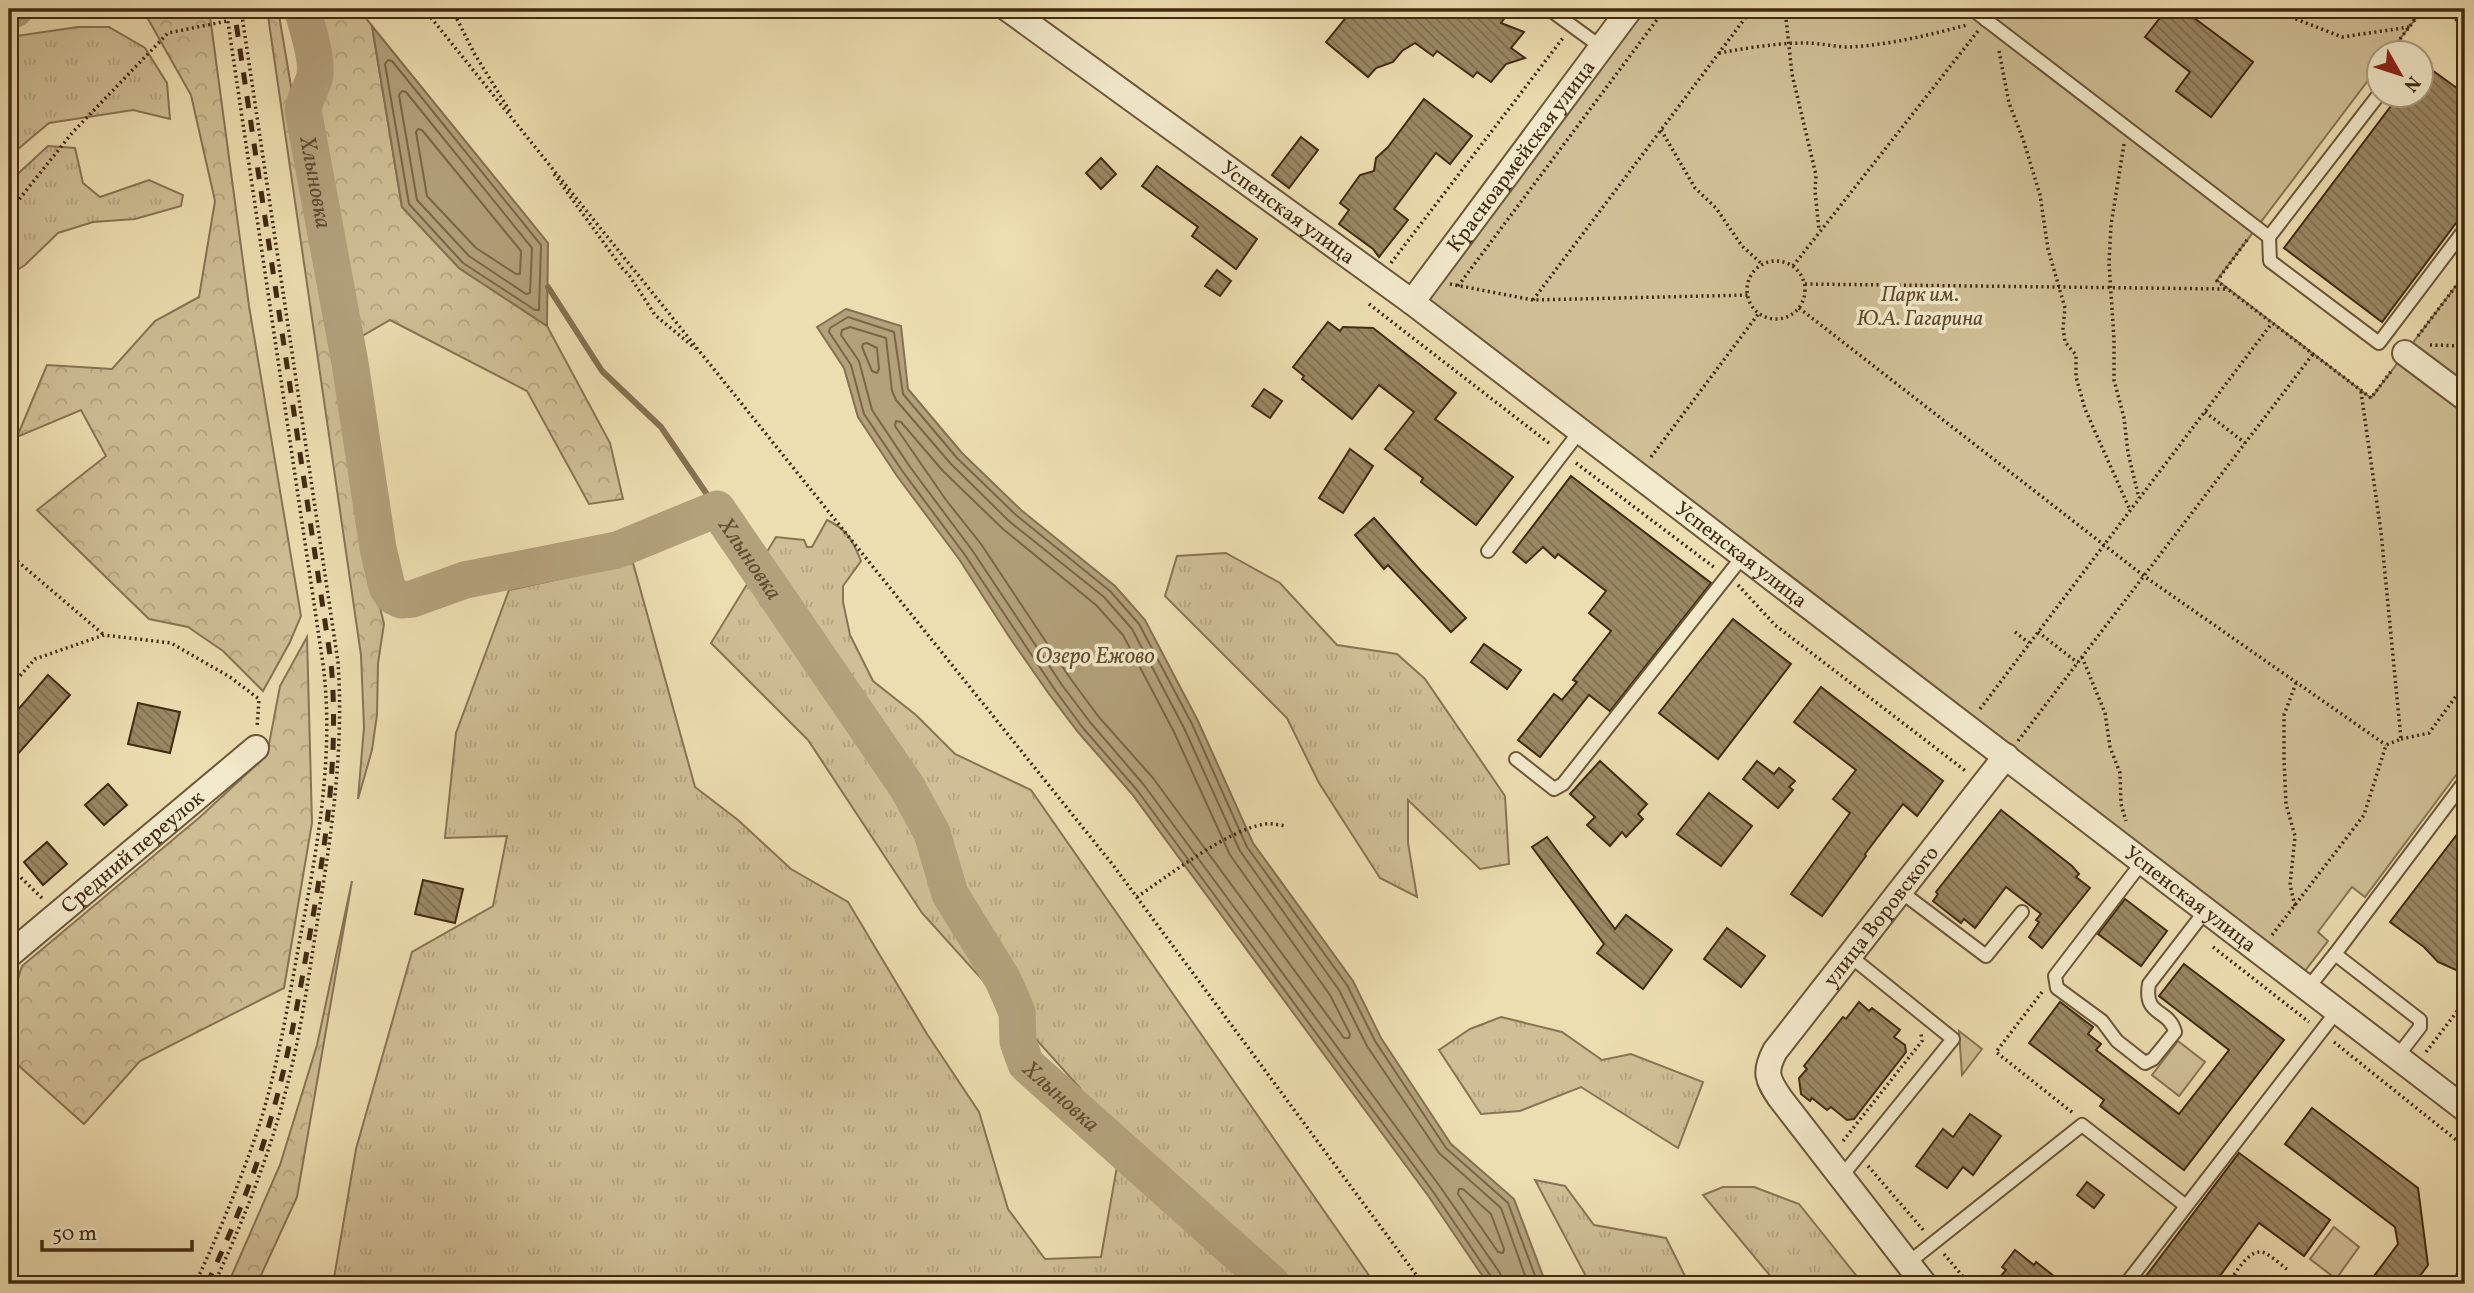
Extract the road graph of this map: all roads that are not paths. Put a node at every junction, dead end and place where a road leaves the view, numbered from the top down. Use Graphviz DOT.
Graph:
graph roads {
  1 [pos="1008,9"];
  2 [pos="1549,9"];
  3 [pos="1630,9"];
  4 [pos="1972,9"];
  5 [pos="1995,9"];
  6 [pos="1990,22"];
  7 [pos="1601,47"];
  8 [pos="2368,108"];
  9 [pos="2465,229"];
  10 [pos="2269,237"];
  11 [pos="1412,302"];
  12 [pos="2413,349"];
  13 [pos="2465,398"];
  14 [pos="1580,431"];
  15 [pos="1488,551"];
  16 [pos="1743,556"];
  17 [pos="256,748"];
  18 [pos="2006,756"];
  19 [pos="1516,759"];
  20 [pos="2465,780"];
  21 [pos="2143,861"];
  22 [pos="1900,891"];
  23 [pos="2022,912"];
  24 [pos="2199,920"];
  25 [pos="2335,954"];
  26 [pos="9,955"];
  27 [pos="1850,956"];
  28 [pos="2308,988"];
  29 [pos="2337,1011"];
  30 [pos="2397,1057"];
  31 [pos="2465,1109"];
  32 [pos="1841,1177"];
  33 [pos="2186,1206"];
  34 [pos="1908,1263"];
  35 [pos="1924,1284"];
  36 [pos="2126,1284"];
  1 -- 11 [label="street, Успенская улица"];
  2 -- 7 [label="lane"];
  3 -- 7 [label="street, Красноармейская улица"];
  4 -- 6 [label="lane"];
  5 -- 6 [label="lane"];
  6 -- 10 [label="lane"];
  7 -- 11 [label="street, Красноармейская улица"];
  8 -- 10 [label="lane"];
  9 -- 10 [label="lane"];
  11 -- 14 [label="street, Успенская улица"];
  12 -- 13 [label="street"];
  14 -- 15 [label="lane"];
  14 -- 16 [label="street, Успенская улица"];
  16 -- 18 [label="street, Успенская улица"];
  16 -- 19 [label="lane"];
  17 -- 26 [label="street, Средний переулок"];
  18 -- 21 [label="street, Успенская улица"];
  18 -- 22 [label="street, улица Воровского"];
  20 -- 25 [label="lane"];
  21 -- 24 [label="street, Успенская улица"];
  21 -- 24 [label="lane"];
  22 -- 23 [label="lane"];
  22 -- 27 [label="street, улица Воровского"];
  24 -- 28 [label="street, Успенская улица"];
  25 -- 28 [label="lane"];
  25 -- 30 [label="lane"];
  27 -- 32 [label="street, улица Воровского"];
  27 -- 32 [label="lane"];
  28 -- 29 [label="street, Успенская улица"];
  29 -- 30 [label="street, Успенская улица"];
  29 -- 33 [label="lane"];
  30 -- 31 [label="street, Успенская улица"];
  32 -- 34 [label="street"];
  33 -- 34 [label="lane"];
  33 -- 36 [label="lane"];
  34 -- 35 [label="street"];
}
